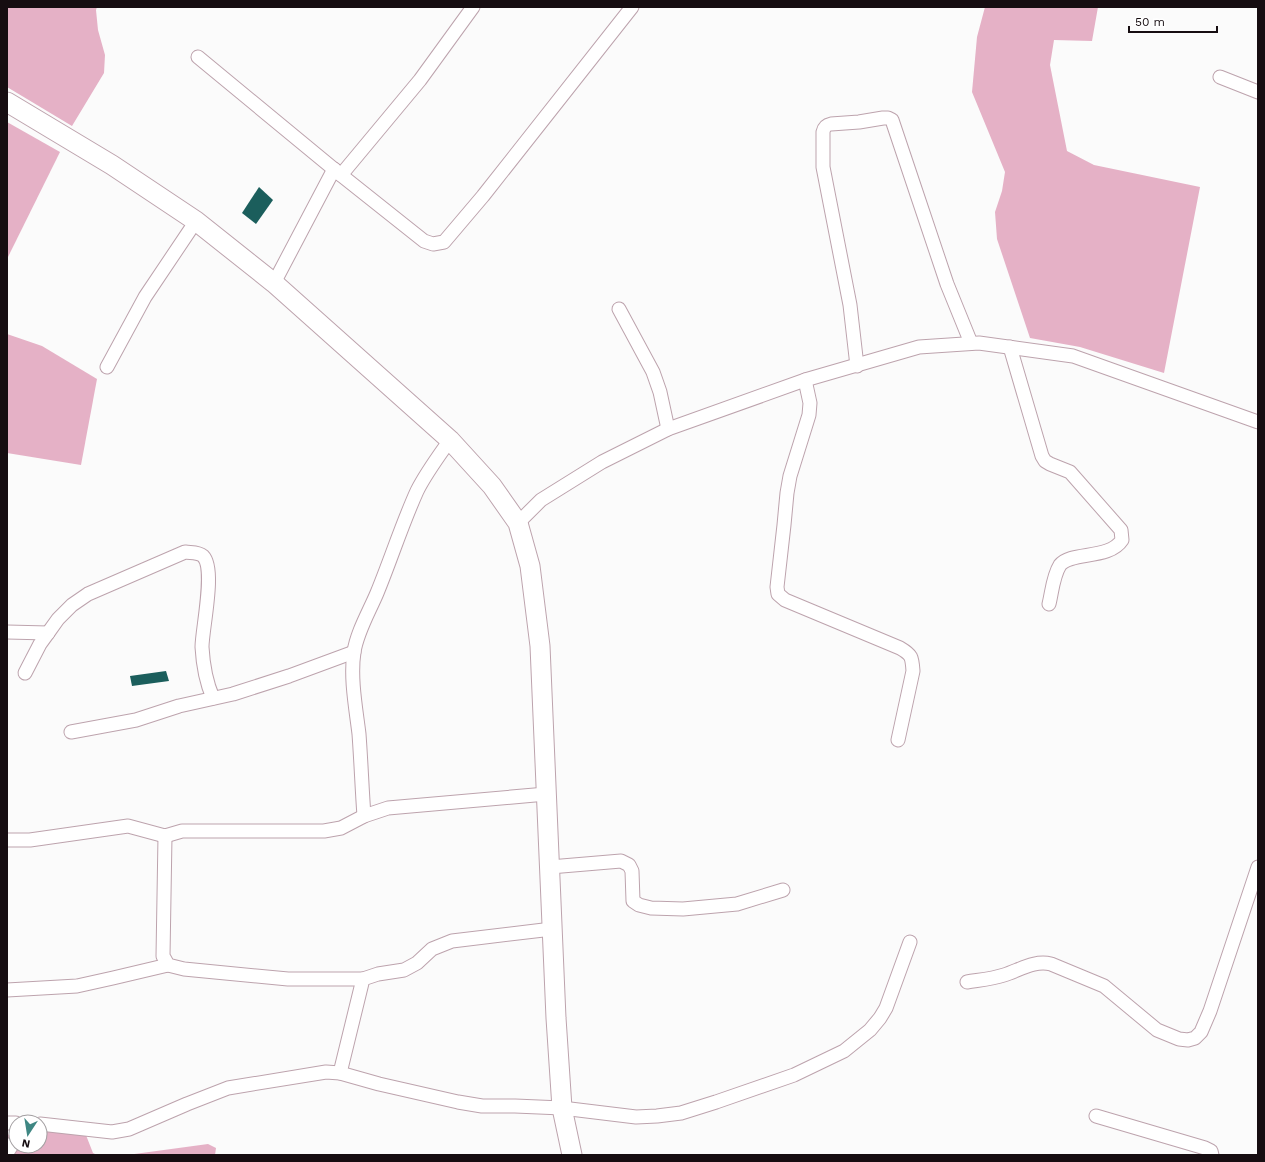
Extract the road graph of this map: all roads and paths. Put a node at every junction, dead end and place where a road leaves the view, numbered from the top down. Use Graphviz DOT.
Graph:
graph roads {
  1 [pos="473,7"];
  2 [pos="632,7"];
  3 [pos="198,57"];
  4 [pos="1220,77"];
  5 [pos="1258,92"];
  6 [pos="7,102"];
  7 [pos="338,172"];
  8 [pos="196,221"];
  9 [pos="274,283"];
  10 [pos="619,309"];
  11 [pos="971,343"];
  12 [pos="1010,347"];
  13 [pos="857,366"];
  14 [pos="107,367"];
  15 [pos="805,380"];
  16 [pos="1258,422"];
  17 [pos="668,429"];
  18 [pos="450,440"];
  19 [pos="518,523"];
  20 [pos="1049,604"];
  21 [pos="7,632"];
  22 [pos="48,633"];
  23 [pos="354,652"];
  24 [pos="25,673"];
  25 [pos="213,698"];
  26 [pos="71,732"];
  27 [pos="898,740"];
  28 [pos="546,794"];
  29 [pos="364,816"];
  30 [pos="164,836"];
  31 [pos="7,840"];
  32 [pos="1258,866"];
  33 [pos="550,867"];
  34 [pos="784,890"];
  35 [pos="552,929"];
  36 [pos="910,942"];
  37 [pos="168,965"];
  38 [pos="364,979"];
  39 [pos="967,982"];
  40 [pos="7,990"];
  41 [pos="340,1073"];
  42 [pos="562,1108"];
  43 [pos="1096,1116"];
  44 [pos="48,1125"];
  45 [pos="572,1155"];
  46 [pos="1212,1155"];
  1 -- 7 [label="street"];
  2 -- 7 [label="street"];
  3 -- 7 [label="street"];
  4 -- 5 [label="street"];
  6 -- 8 [label="main road"];
  7 -- 9 [label="street"];
  8 -- 9 [label="main road"];
  8 -- 14 [label="street"];
  9 -- 18 [label="main road"];
  10 -- 17 [label="street"];
  11 -- 12 [label="street"];
  11 -- 13 [label="street"];
  11 -- 13 [label="street"];
  12 -- 16 [label="street"];
  12 -- 20 [label="street"];
  13 -- 15 [label="street"];
  15 -- 17 [label="street"];
  15 -- 27 [label="street"];
  17 -- 19 [label="street"];
  18 -- 19 [label="main road"];
  18 -- 23 [label="street"];
  19 -- 28 [label="main road"];
  21 -- 22 [label="street"];
  22 -- 24 [label="street"];
  22 -- 25 [label="street"];
  23 -- 25 [label="street"];
  23 -- 29 [label="street"];
  25 -- 26 [label="street"];
  28 -- 29 [label="street"];
  28 -- 33 [label="main road"];
  29 -- 30 [label="street"];
  30 -- 31 [label="street"];
  30 -- 37 [label="street"];
  32 -- 39 [label="street"];
  33 -- 34 [label="street"];
  33 -- 35 [label="main road"];
  35 -- 38 [label="street"];
  35 -- 42 [label="main road"];
  36 -- 42 [label="street"];
  37 -- 38 [label="street"];
  37 -- 40 [label="street"];
  38 -- 41 [label="street"];
  41 -- 42 [label="street"];
  41 -- 44 [label="street"];
  42 -- 45 [label="main road"];
  43 -- 46 [label="street"];
}
